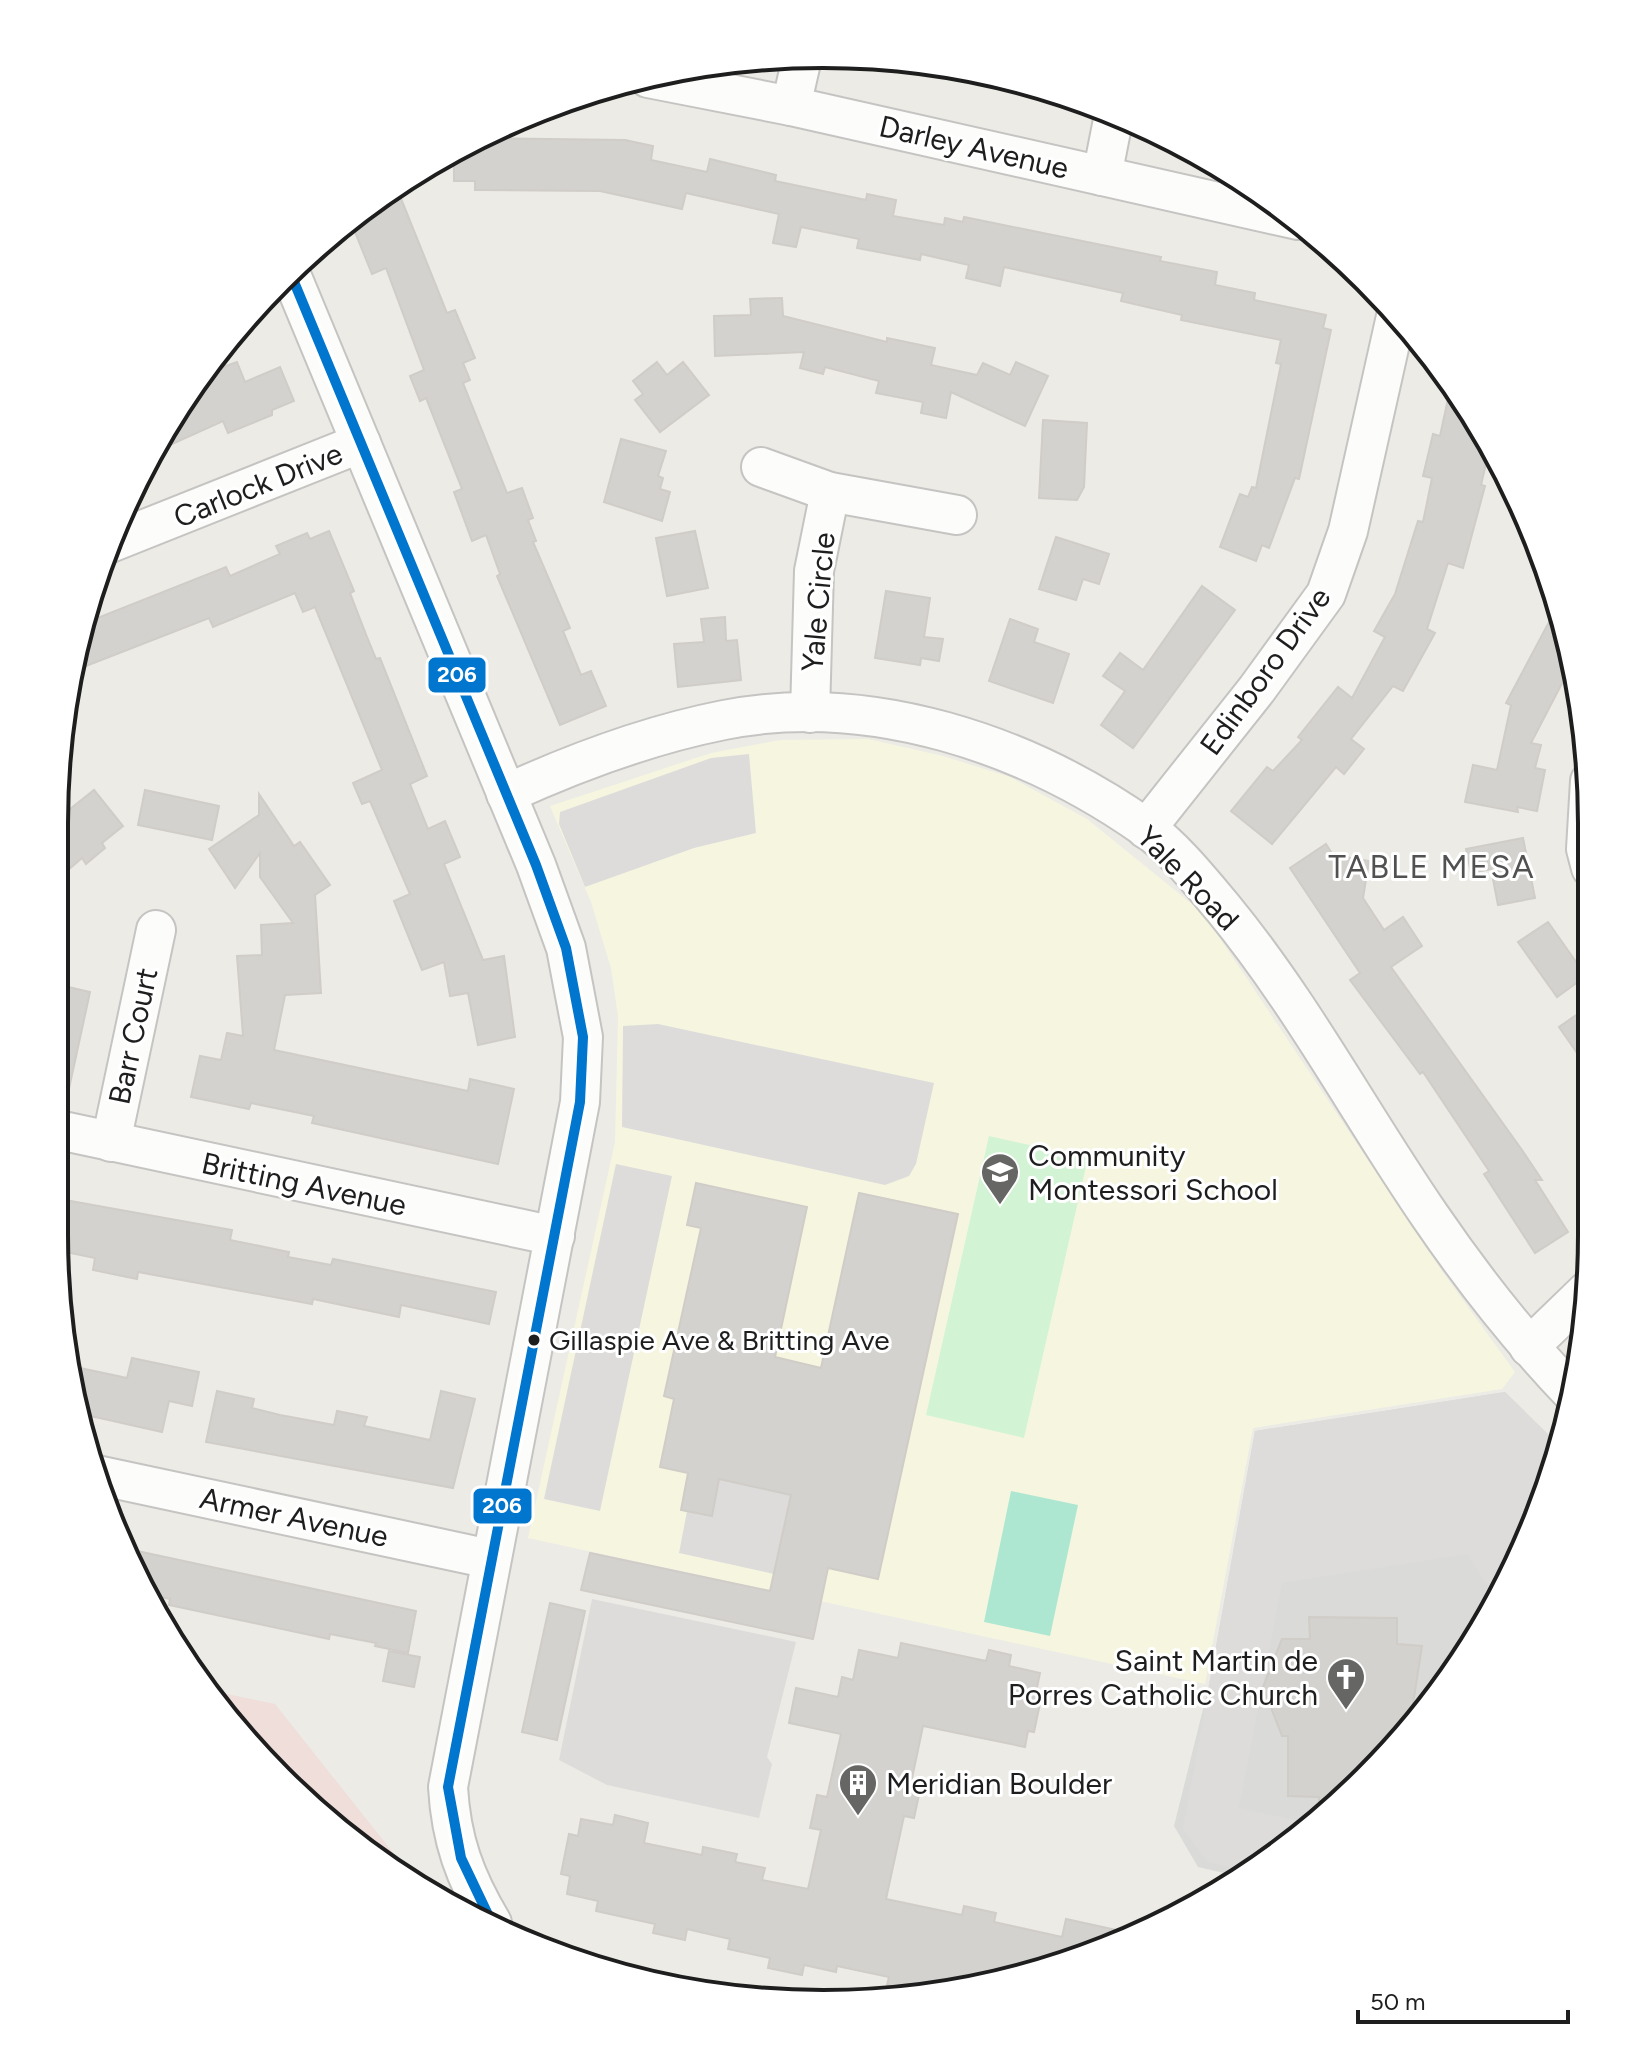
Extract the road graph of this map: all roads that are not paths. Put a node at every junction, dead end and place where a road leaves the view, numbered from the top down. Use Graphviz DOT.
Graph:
graph roads {
  1 [pos="799,69"];
  2 [pos="675,83"];
  3 [pos="791,106"];
  4 [pos="1112,125"];
  5 [pos="1102,176"];
  6 [pos="1268,213"];
  7 [pos="295,284"];
  8 [pos="1393,328"];
  9 [pos="361,443"];
  10 [pos="761,467"];
  11 [pos="830,492"];
  12 [pos="957,515"];
  13 [pos="124,538"];
  14 [pos="810,713"];
  15 [pos="506,794"];
  16 [pos="1146,829"];
  17 [pos="156,930"];
  18 [pos="68,1132"];
  19 [pos="111,1142"];
  20 [pos="555,1236"];
  21 [pos="1574,1303"];
  22 [pos="1529,1347"];
  23 [pos="1563,1383"];
  24 [pos="108,1477"];
  25 [pos="490,1559"];
  26 [pos="485,1910"];
  1 -- 3 [label="street"];
  2 -- 3 [label="street, Darley Avenue"];
  3 -- 5 [label="street, Darley Avenue"];
  4 -- 5 [label="street"];
  5 -- 6 [label="street, Darley Avenue"];
  7 -- 9 [label="street"];
  8 -- 16 [label="street, Edinboro Drive"];
  9 -- 13 [label="street, Carlock Drive"];
  9 -- 15 [label="street"];
  10 -- 11 [label="street, Yale Circle"];
  11 -- 12 [label="street, Yale Circle"];
  11 -- 14 [label="street, Yale Circle"];
  14 -- 15 [label="street, Yale Road"];
  14 -- 16 [label="street, Yale Road"];
  15 -- 20 [label="street"];
  16 -- 22 [label="street, Yale Road"];
  17 -- 19 [label="street, Barr Court"];
  18 -- 19 [label="street, Britting Avenue"];
  19 -- 20 [label="street, Britting Avenue"];
  20 -- 25 [label="street"];
  21 -- 22 [label="street"];
  22 -- 23 [label="street, Yale Road"];
  24 -- 25 [label="street, Armer Avenue"];
  25 -- 26 [label="street"];
}
